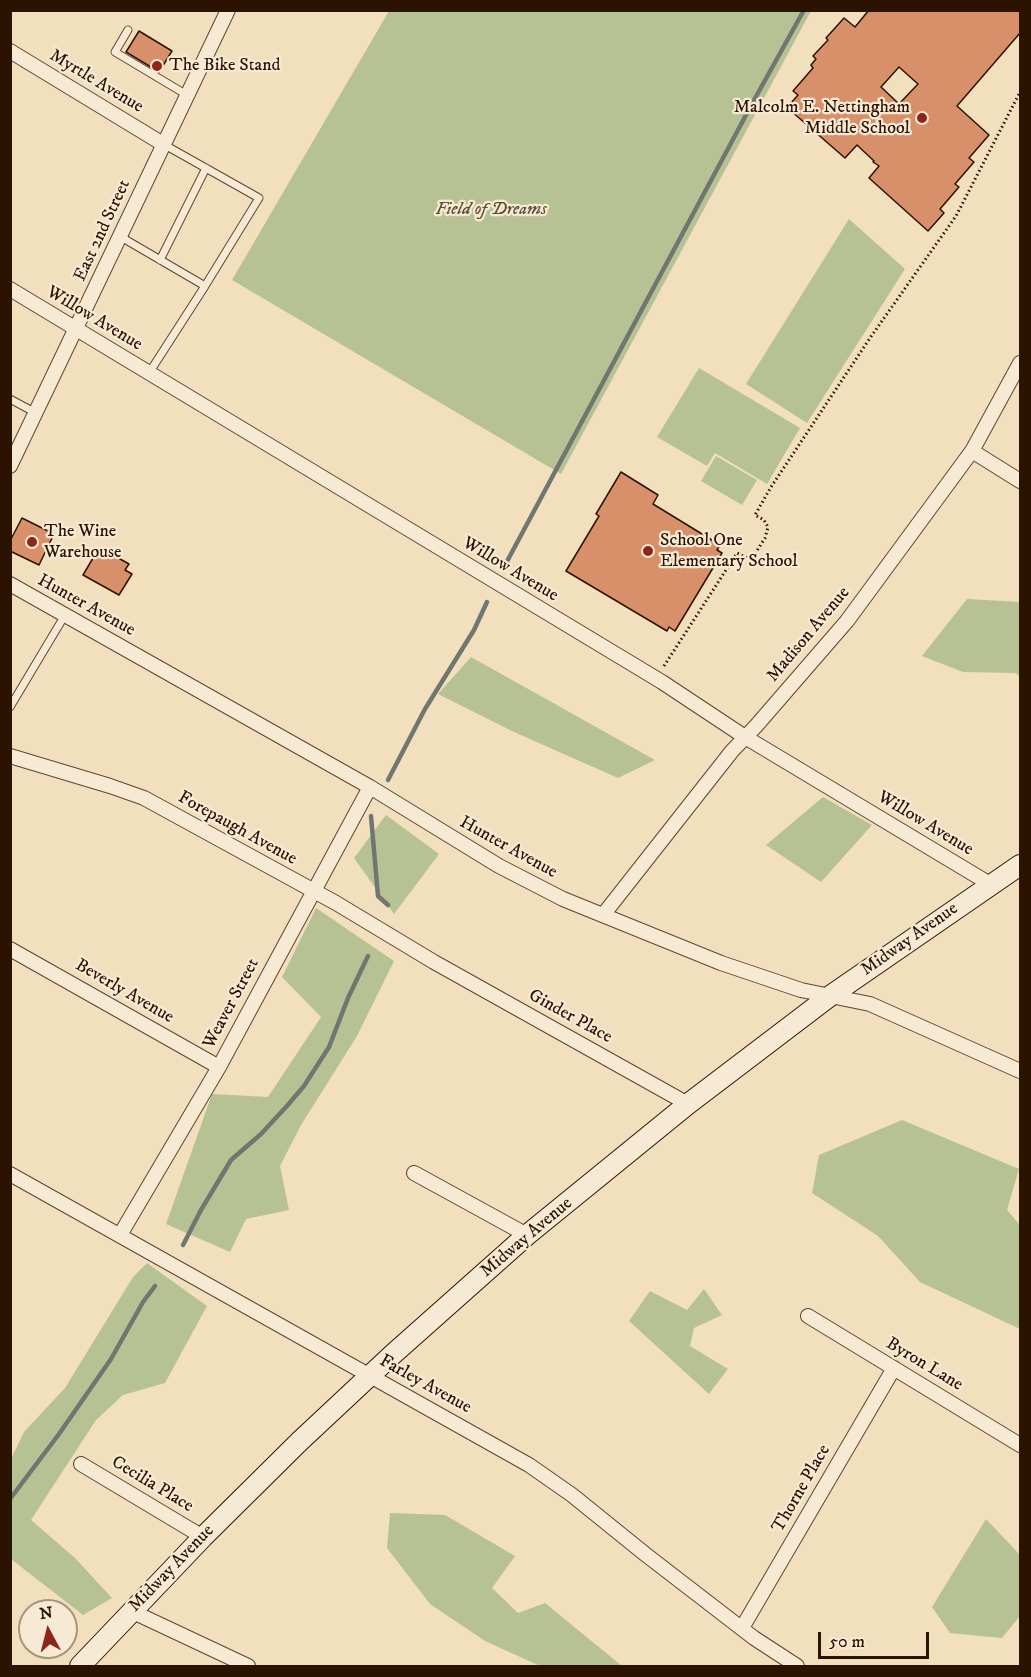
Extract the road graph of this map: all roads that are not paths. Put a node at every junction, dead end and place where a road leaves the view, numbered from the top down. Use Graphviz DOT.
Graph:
graph roads {
  1 [pos="228,10"];
  2 [pos="128,30"];
  3 [pos="10,51"];
  4 [pos="187,95"];
  5 [pos="163,144"];
  6 [pos="206,168"];
  7 [pos="121,237"];
  8 [pos="160,260"];
  9 [pos="205,286"];
  10 [pos="10,289"];
  11 [pos="77,329"];
  12 [pos="1020,363"];
  13 [pos="149,373"];
  14 [pos="10,399"];
  15 [pos="36,413"];
  16 [pos="972,451"];
  17 [pos="10,466"];
  18 [pos="1020,481"];
  19 [pos="10,584"];
  20 [pos="64,615"];
  21 [pos="10,707"];
  22 [pos="745,737"];
  23 [pos="10,756"];
  24 [pos="370,787"];
  25 [pos="1020,865"];
  26 [pos="990,884"];
  27 [pos="314,891"];
  28 [pos="603,915"];
  29 [pos="10,949"];
  30 [pos="434,962"];
  31 [pos="830,996"];
  32 [pos="219,1067"];
  33 [pos="1020,1071"];
  34 [pos="688,1104"];
  35 [pos="414,1173"];
  36 [pos="10,1174"];
  37 [pos="120,1235"];
  38 [pos="527,1235"];
  39 [pos="808,1316"];
  40 [pos="894,1368"];
  41 [pos="370,1376"];
  42 [pos="1020,1445"];
  43 [pos="81,1464"];
  44 [pos="203,1537"];
  45 [pos="131,1611"];
  46 [pos="742,1629"];
  47 [pos="80,1666"];
  48 [pos="248,1666"];
  49 [pos="797,1666"];
  1 -- 4 [label="street, East 2nd Street"];
  2 -- 4 [label="lane"];
  3 -- 5 [label="street, Myrtle Avenue"];
  4 -- 5 [label="street, East 2nd Street"];
  5 -- 6 [label="lane"];
  5 -- 7 [label="street, East 2nd Street"];
  6 -- 8 [label="lane"];
  6 -- 9 [label="lane"];
  7 -- 8 [label="lane"];
  7 -- 11 [label="street, East 2nd Street"];
  8 -- 9 [label="lane"];
  9 -- 13 [label="lane"];
  10 -- 11 [label="street, Willow Avenue"];
  11 -- 13 [label="street, Willow Avenue"];
  11 -- 15 [label="street, East 2nd Street"];
  12 -- 16 [label="street, Madison Avenue"];
  13 -- 22 [label="street, Willow Avenue"];
  14 -- 15 [label="lane"];
  15 -- 17 [label="street, East 2nd Street"];
  16 -- 18 [label="street"];
  16 -- 22 [label="street, Madison Avenue"];
  19 -- 20 [label="street, Hunter Avenue"];
  20 -- 21 [label="lane"];
  20 -- 24 [label="street, Hunter Avenue"];
  22 -- 26 [label="street, Willow Avenue"];
  22 -- 28 [label="street, Madison Avenue"];
  23 -- 27 [label="street, Forepaugh Avenue"];
  24 -- 27 [label="street, Weaver Street"];
  24 -- 28 [label="street, Hunter Avenue"];
  25 -- 26 [label="street, Midway Avenue"];
  26 -- 31 [label="street, Midway Avenue"];
  27 -- 30 [label="street, Forepaugh Avenue"];
  27 -- 32 [label="street, Weaver Street"];
  28 -- 31 [label="street, Hunter Avenue"];
  29 -- 32 [label="street, Beverly Avenue"];
  30 -- 34 [label="street, Ginder Place"];
  31 -- 33 [label="street, Hunter Avenue"];
  31 -- 34 [label="street, Midway Avenue"];
  32 -- 37 [label="street, Weaver Street"];
  34 -- 38 [label="street, Midway Avenue"];
  35 -- 38 [label="street"];
  36 -- 37 [label="street, Farley Avenue"];
  37 -- 41 [label="street, Farley Avenue"];
  38 -- 41 [label="street, Midway Avenue"];
  39 -- 40 [label="street, Byron Lane"];
  40 -- 42 [label="street, Byron Lane"];
  40 -- 46 [label="street, Thorne Place"];
  41 -- 44 [label="street, Midway Avenue"];
  41 -- 46 [label="street, Farley Avenue"];
  43 -- 44 [label="street, Cecilia Place"];
  44 -- 45 [label="street, Midway Avenue"];
  45 -- 47 [label="street, Midway Avenue"];
  45 -- 48 [label="street"];
  46 -- 49 [label="street, Farley Avenue"];
}
